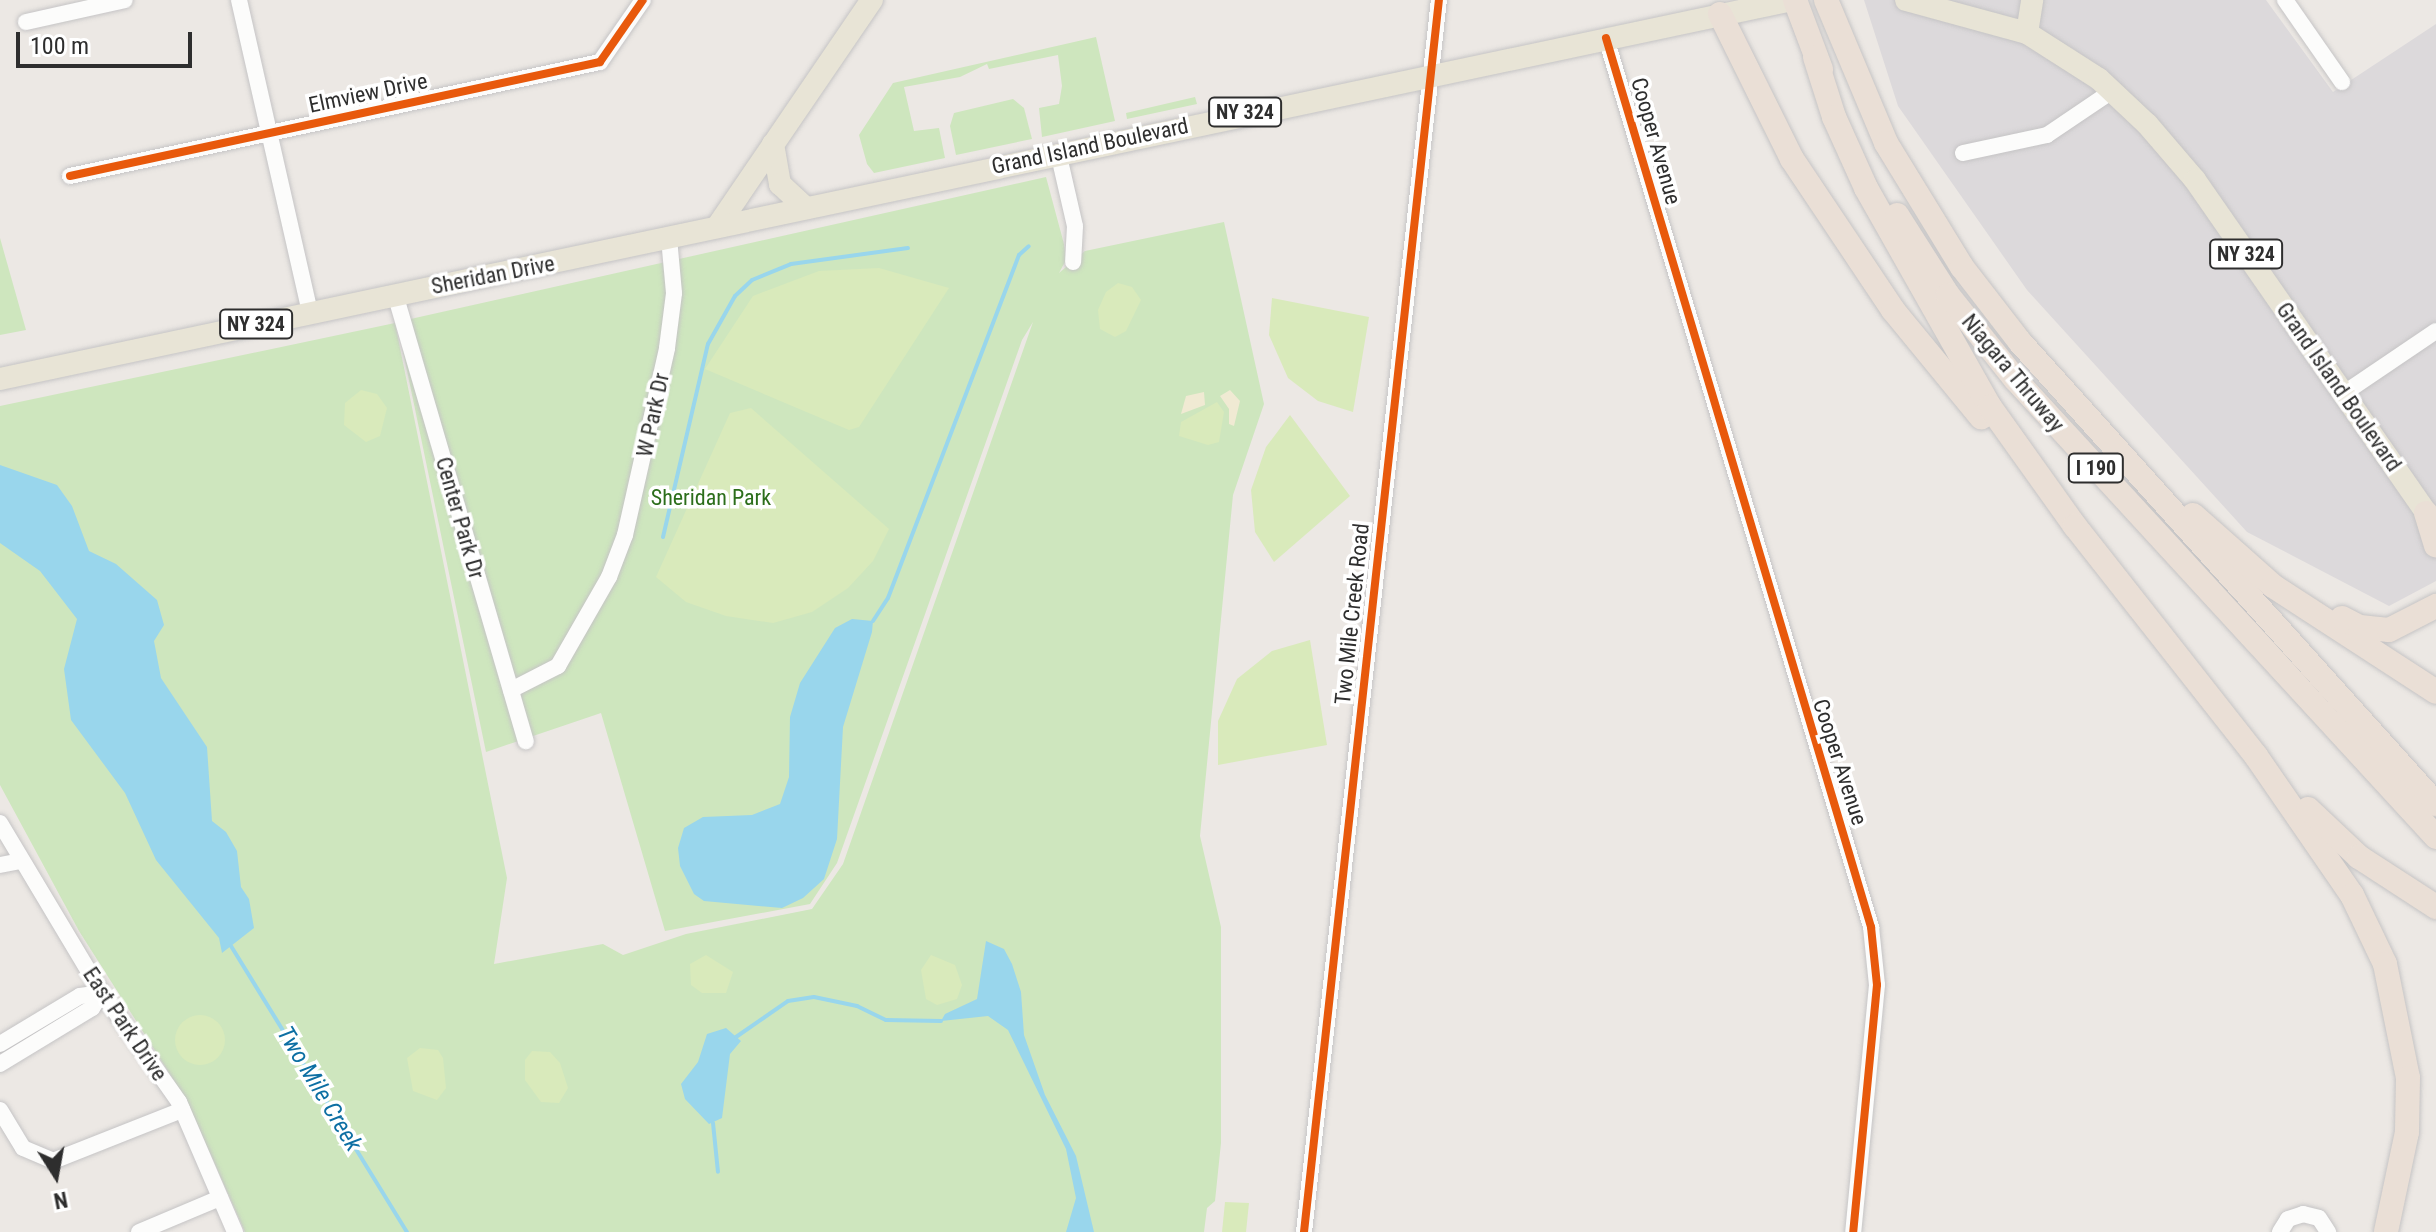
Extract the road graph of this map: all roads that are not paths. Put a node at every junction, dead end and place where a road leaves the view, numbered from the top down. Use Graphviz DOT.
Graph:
graph roads {
  1 [pos="125,0"];
  2 [pos="239,0"];
  3 [pos="643,0"];
  4 [pos="872,0"];
  5 [pos="1439,0"];
  6 [pos="1794,0"];
  7 [pos="1826,0"];
  8 [pos="1906,0"];
  9 [pos="2032,0"];
  10 [pos="2285,0"];
  11 [pos="1720,14"];
  12 [pos="26,22"];
  13 [pos="2027,33"];
  14 [pos="1606,38"];
  15 [pos="1815,57"];
  16 [pos="1432,73"];
  17 [pos="2342,82"];
  18 [pos="2112,91"];
  19 [pos="269,132"];
  20 [pos="773,144"];
  21 [pos="1058,152"];
  22 [pos="1963,153"];
  23 [pos="70,176"];
  24 [pos="806,208"];
  25 [pos="717,227"];
  26 [pos="669,238"];
  27 [pos="1073,262"];
  28 [pos="395,294"];
  29 [pos="310,312"];
  30 [pos="2436,331"];
  31 [pos="0,379"];
  32 [pos="2343,394"];
  33 [pos="2082,411"];
  34 [pos="2431,520"];
  35 [pos="2075,526"];
  36 [pos="2436,546"];
  37 [pos="2288,596"];
  38 [pos="2433,605"];
  39 [pos="511,690"];
  40 [pos="2436,692"];
  41 [pos="526,741"];
  42 [pos="2256,756"];
  43 [pos="2436,804"];
  44 [pos="0,823"];
  45 [pos="2436,837"];
  46 [pos="21,861"];
  47 [pos="0,865"];
  48 [pos="2436,907"];
  49 [pos="102,993"];
  50 [pos="0,1044"];
  51 [pos="0,1064"];
  52 [pos="0,1110"];
  53 [pos="182,1110"];
  54 [pos="220,1198"];
  55 [pos="139,1232"];
  56 [pos="235,1232"];
  57 [pos="1304,1232"];
  58 [pos="1853,1232"];
  59 [pos="2280,1232"];
  60 [pos="2328,1232"];
  61 [pos="2386,1232"];
  1 -- 12 [label="street"];
  2 -- 19 [label="street"];
  3 -- 19 [label="street, Elmview Drive"];
  4 -- 20 [label="main road"];
  5 -- 16 [label="street, Two Mile Creek Road"];
  6 -- 11 [label="main road, Grand Island Boulevard / NY 324"];
  6 -- 15 [label="highway, Niagara Thruway / I 190"];
  7 -- 33 [label="highway, Niagara Thruway / I 190"];
  8 -- 13 [label="main road, Grand Island Boulevard / NY 324"];
  9 -- 13 [label="main road"];
  10 -- 17 [label="street"];
  11 -- 14 [label="main road, Grand Island Boulevard / NY 324"];
  11 -- 35 [label="highway"];
  13 -- 18 [label="main road, Grand Island Boulevard / NY 324"];
  14 -- 16 [label="main road, Grand Island Boulevard / NY 324"];
  14 -- 58 [label="street, Cooper Avenue"];
  15 -- 35 [label="highway"];
  15 -- 45 [label="highway, Niagara Thruway / I 190"];
  16 -- 21 [label="main road, Grand Island Boulevard / NY 324"];
  16 -- 57 [label="street, Two Mile Creek Road"];
  18 -- 22 [label="street"];
  18 -- 32 [label="main road, Grand Island Boulevard / NY 324"];
  19 -- 23 [label="street, Elmview Drive"];
  19 -- 29 [label="street"];
  20 -- 24 [label="main road"];
  20 -- 25 [label="main road"];
  21 -- 24 [label="main road, Grand Island Boulevard / NY 324"];
  21 -- 27 [label="street"];
  24 -- 25 [label="main road, Grand Island Boulevard / NY 324"];
  25 -- 26 [label="main road, Sheridan Drive / NY 324"];
  26 -- 28 [label="main road, Sheridan Drive / NY 324"];
  26 -- 39 [label="street, W Park Dr"];
  28 -- 29 [label="main road, Sheridan Drive / NY 324"];
  28 -- 39 [label="street, Center Park Dr"];
  29 -- 31 [label="main road, Sheridan Drive / NY 324"];
  30 -- 32 [label="street"];
  32 -- 34 [label="main road, Grand Island Boulevard / NY 324"];
  33 -- 37 [label="highway"];
  33 -- 43 [label="highway, Niagara Thruway / I 190"];
  34 -- 36 [label="highway"];
  35 -- 42 [label="highway"];
  37 -- 38 [label="highway"];
  37 -- 40 [label="highway"];
  39 -- 41 [label="street, Center Park Dr"];
  42 -- 48 [label="highway"];
  42 -- 61 [label="highway"];
  44 -- 46 [label="street, East Park Drive"];
  46 -- 47 [label="street"];
  46 -- 49 [label="street, East Park Drive"];
  49 -- 50 [label="street"];
  49 -- 51 [label="street"];
  49 -- 53 [label="street, East Park Drive"];
  52 -- 53 [label="street"];
  53 -- 54 [label="street, East Park Drive"];
  54 -- 55 [label="street"];
  54 -- 56 [label="street, East Park Drive"];
  59 -- 60 [label="street"];
}
